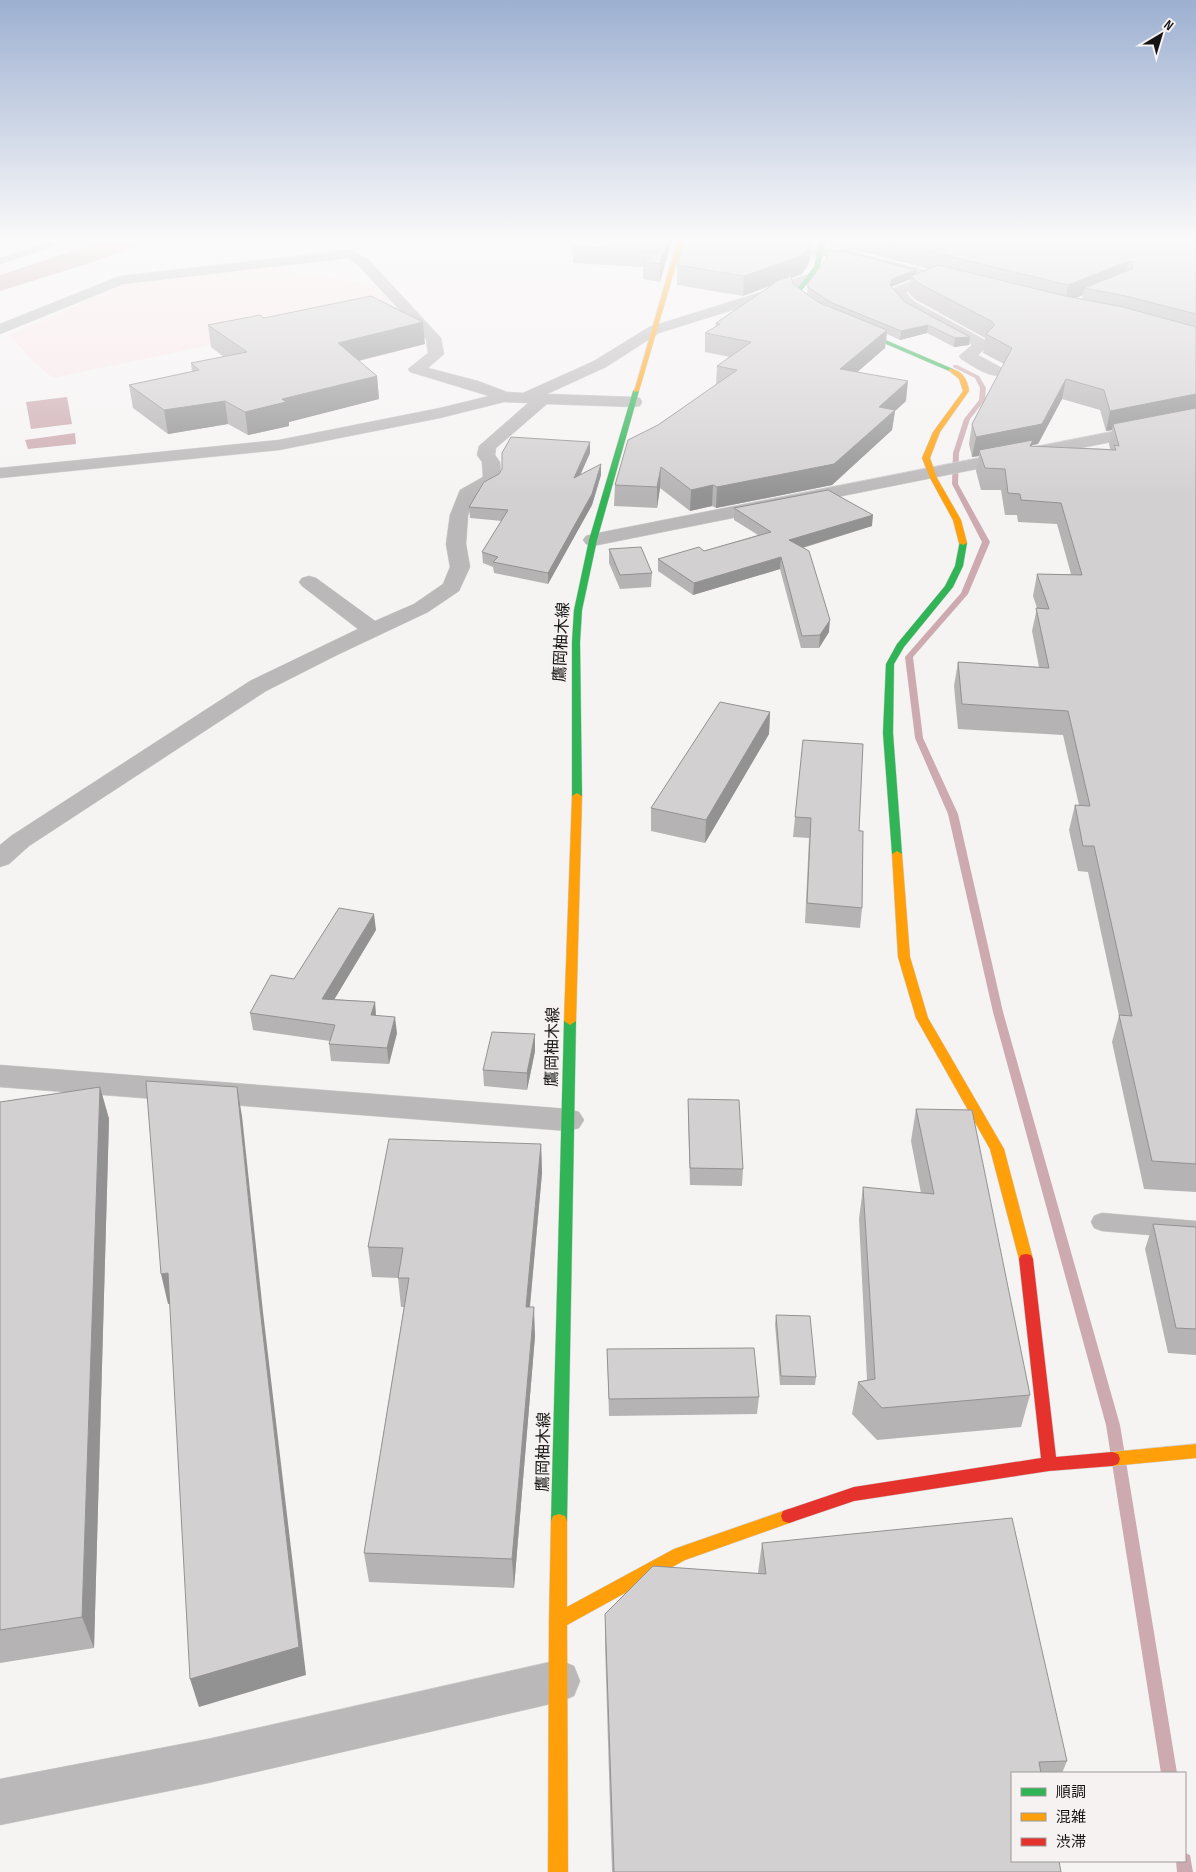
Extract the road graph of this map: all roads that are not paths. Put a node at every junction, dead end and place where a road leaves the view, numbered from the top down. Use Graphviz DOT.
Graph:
graph roads {
  1 [pos="421,325"];
  2 [pos="656,325"];
  3 [pos="669,325"];
  4 [pos="847,325"];
  5 [pos="948,325"];
  6 [pos="654,330"];
  7 [pos="998,372"];
  8 [pos="504,397"];
  9 [pos="533,398"];
  10 [pos="634,402"];
  11 [pos="1196,420"];
  12 [pos="933,472"];
  13 [pos="0,473"];
  14 [pos="594,540"];
  15 [pos="310,582"];
  16 [pos="373,630"];
  17 [pos="0,859"];
  18 [pos="0,1076"];
  19 [pos="568,1120"];
  20 [pos="1102,1222"];
  21 [pos="1196,1230"];
  22 [pos="1196,1451"];
  23 [pos="1049,1464"];
  24 [pos="557,1622"];
  25 [pos="559,1681"];
  26 [pos="0,1802"];
  27 [pos="558,1872"];
  1 -- 8 [label="street"];
  2 -- 6 [label="street, 鷹岡柚木線"];
  3 -- 6 [label="street"];
  4 -- 12 [label="street"];
  5 -- 7 [label="street"];
  6 -- 9 [label="street"];
  6 -- 10 [label="street, 鷹岡柚木線"];
  8 -- 9 [label="street"];
  8 -- 13 [label="street"];
  9 -- 10 [label="street"];
  9 -- 16 [label="street"];
  10 -- 14 [label="street, 鷹岡柚木線"];
  11 -- 12 [label="street"];
  12 -- 14 [label="street"];
  12 -- 23 [label="street"];
  14 -- 19 [label="street, 鷹岡柚木線"];
  15 -- 16 [label="street"];
  16 -- 17 [label="street"];
  18 -- 19 [label="street"];
  19 -- 24 [label="street, 鷹岡柚木線"];
  20 -- 21 [label="lane"];
  22 -- 23 [label="street"];
  23 -- 24 [label="street"];
  24 -- 25 [label="street, 鷹岡柚木線"];
  25 -- 26 [label="street"];
  25 -- 27 [label="street, 鷹岡柚木線"];
}
